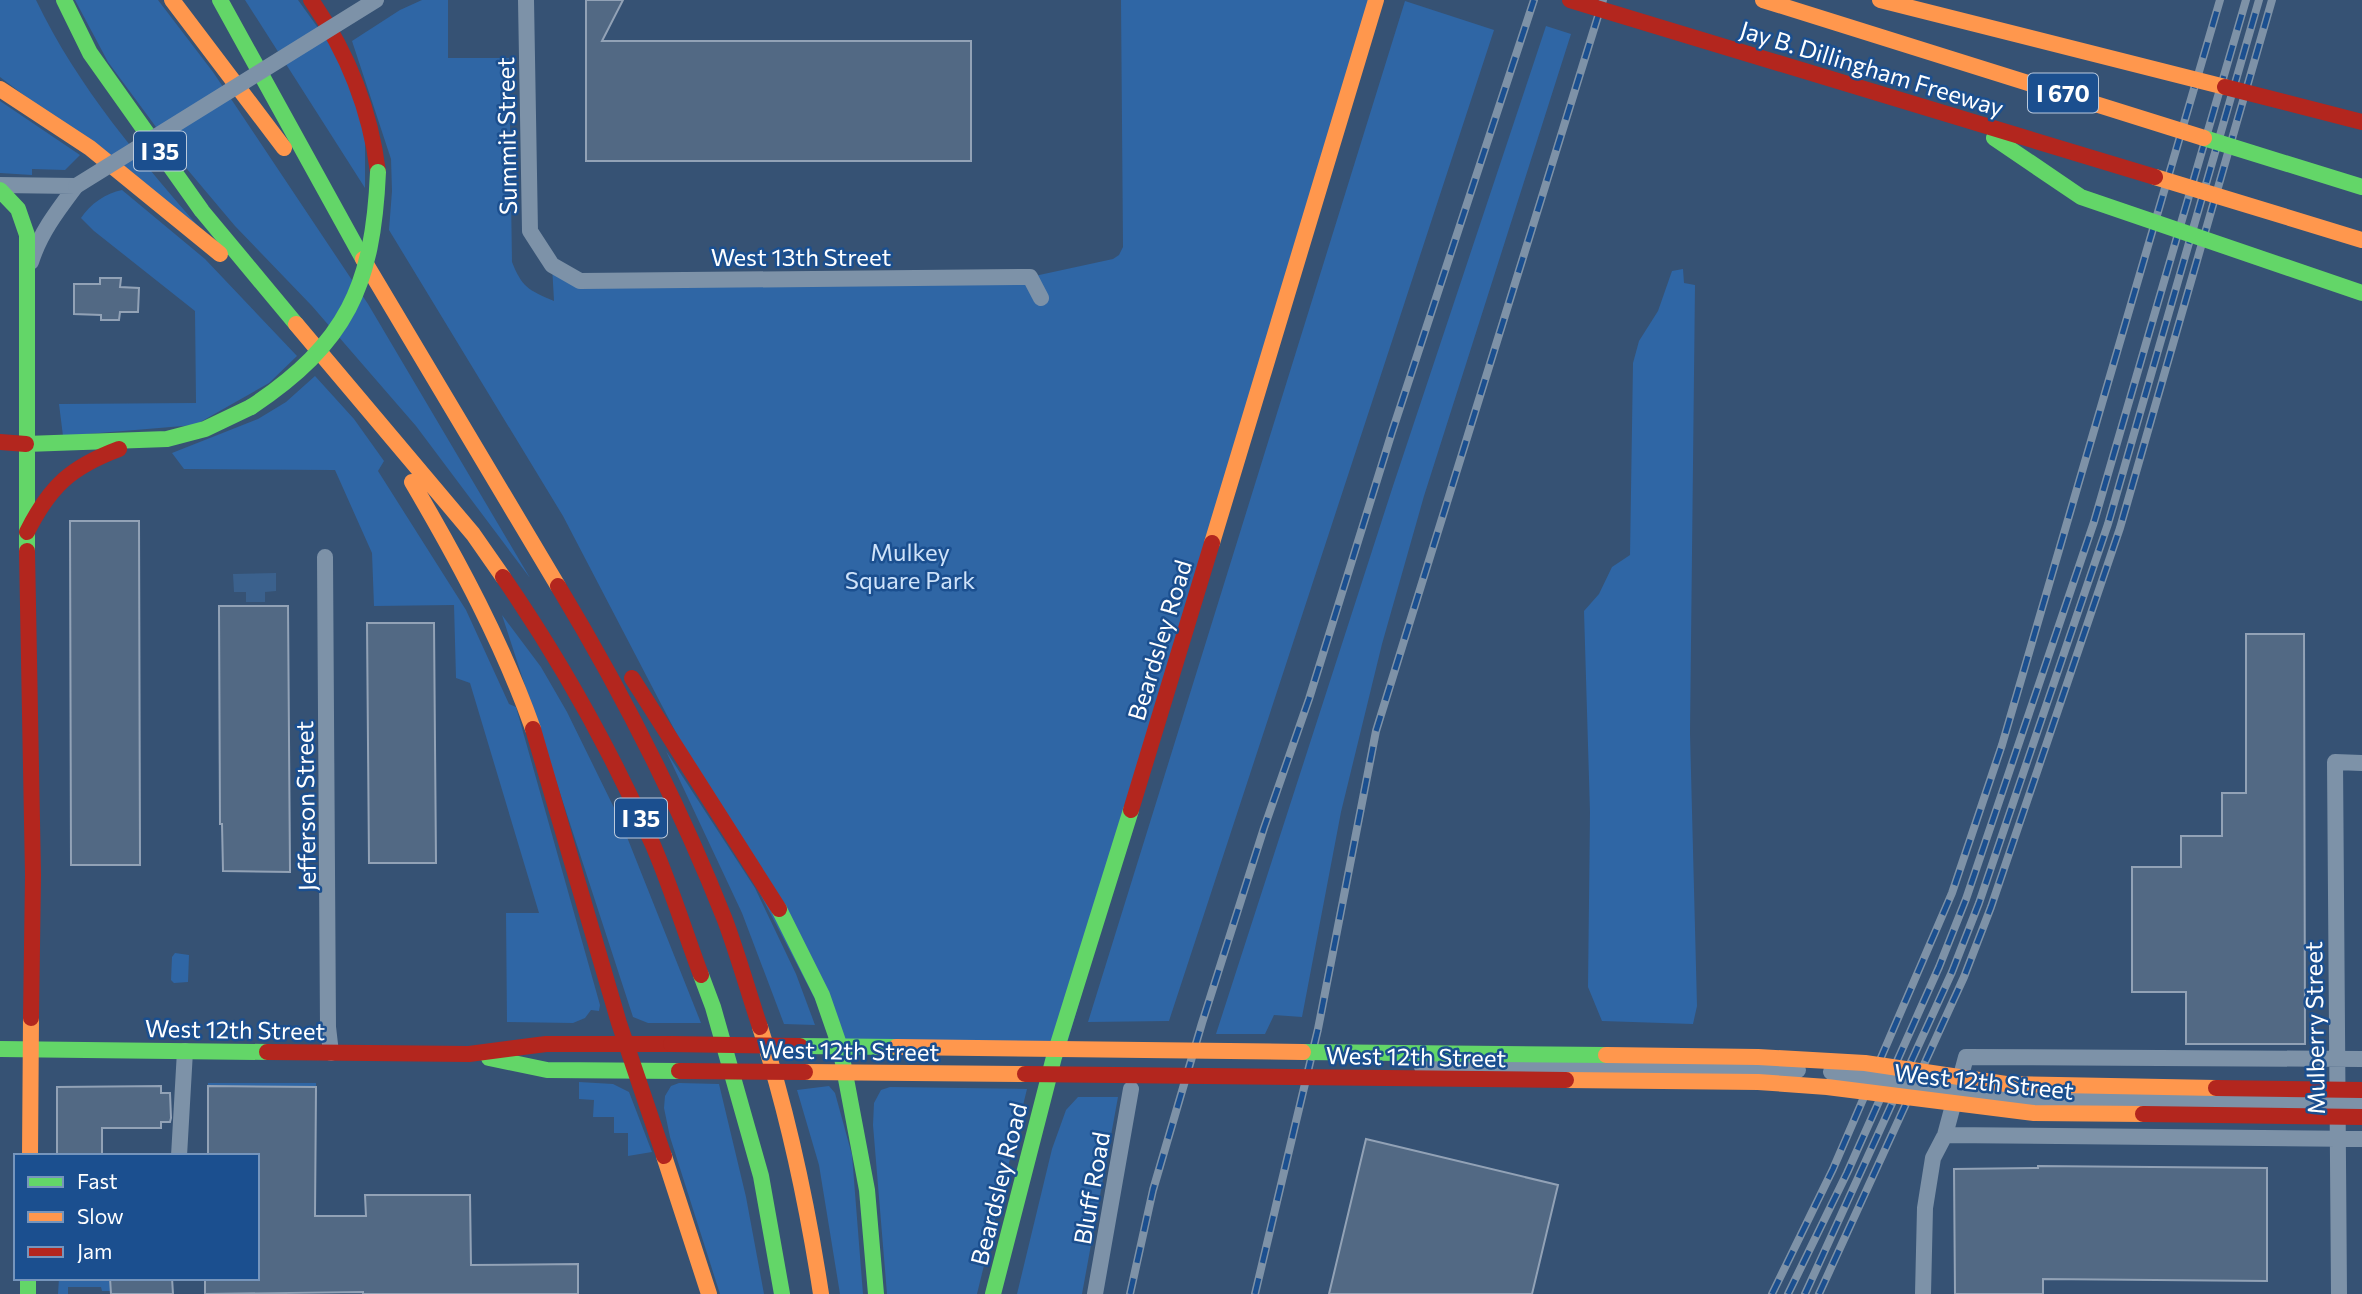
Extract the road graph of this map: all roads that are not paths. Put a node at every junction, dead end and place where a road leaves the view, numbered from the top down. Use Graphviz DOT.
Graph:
graph roads {
  1 [pos="64,0"];
  2 [pos="172,0"];
  3 [pos="220,0"];
  4 [pos="311,0"];
  5 [pos="376,0"];
  6 [pos="526,0"];
  7 [pos="1376,0"];
  8 [pos="1570,0"];
  9 [pos="1763,0"];
  10 [pos="1880,0"];
  11 [pos="0,89"];
  12 [pos="1967,121"];
  13 [pos="2362,122"];
  14 [pos="76,186"];
  15 [pos="2362,187"];
  16 [pos="0,188"];
  17 [pos="2362,240"];
  18 [pos="352,241"];
  19 [pos="552,265"];
  20 [pos="27,274"];
  21 [pos="270,293"];
  22 [pos="2362,293"];
  23 [pos="1041,298"];
  24 [pos="366,404"];
  25 [pos="167,439"];
  26 [pos="0,442"];
  27 [pos="26,444"];
  28 [pos="475,448"];
  29 [pos="27,532"];
  30 [pos="325,557"];
  31 [pos="607,638"];
  32 [pos="622,662"];
  33 [pos="2362,762"];
  34 [pos="626,1043"];
  35 [pos="840,1046"];
  36 [pos="0,1049"];
  37 [pos="31,1050"];
  38 [pos="185,1051"];
  39 [pos="331,1053"];
  40 [pos="469,1054"];
  41 [pos="2337,1059"];
  42 [pos="2362,1059"];
  43 [pos="1052,1063"];
  44 [pos="635,1071"];
  45 [pos="845,1074"];
  46 [pos="1131,1089"];
  47 [pos="2362,1090"];
  48 [pos="2362,1102"];
  49 [pos="2362,1116"];
  50 [pos="1945,1135"];
  51 [pos="2338,1139"];
  52 [pos="2362,1139"];
  53 [pos="30,1154"];
  54 [pos="178,1154"];
  55 [pos="709,1294"];
  56 [pos="782,1294"];
  57 [pos="821,1294"];
  58 [pos="876,1294"];
  59 [pos="993,1294"];
  60 [pos="1095,1294"];
  61 [pos="1923,1294"];
  62 [pos="2339,1294"];
  1 -- 21 [label="main road, I 35"];
  2 -- 18 [label="main road, I 35"];
  3 -- 18 [label="main road, I 35"];
  4 -- 25 [label="main road, bridge"];
  5 -- 14 [label="street, bridge"];
  6 -- 19 [label="street, Summit Street"];
  7 -- 43 [label="main road, Beardsley Road"];
  8 -- 12 [label="main road, Jay B. Dillingham Freeway / I 670, bridge"];
  9 -- 15 [label="main road, Jay B. Dillingham Freeway / I 670, bridge"];
  10 -- 13 [label="main road, bridge"];
  11 -- 21 [label="main road, I 35"];
  12 -- 17 [label="main road, Jay B. Dillingham Freeway / I 670, bridge"];
  12 -- 22 [label="main road, bridge"];
  14 -- 16 [label="street"];
  14 -- 20 [label="street"];
  16 -- 20 [label="main road"];
  18 -- 28 [label="main road, I 35"];
  19 -- 23 [label="street, West 13th Street"];
  20 -- 27 [label="main road"];
  21 -- 24 [label="main road, I 35"];
  24 -- 34 [label="main road"];
  24 -- 56 [label="main road, I 35"];
  25 -- 27 [label="main road"];
  25 -- 29 [label="main road"];
  26 -- 27 [label="main road"];
  27 -- 29 [label="main road"];
  28 -- 31 [label="main road"];
  28 -- 57 [label="main road, I 35"];
  29 -- 37 [label="main road"];
  30 -- 39 [label="street, Jefferson Street"];
  32 -- 35 [label="main road"];
  33 -- 41 [label="street, Mulberry Street"];
  34 -- 35 [label="main road, West 12th Street, bridge"];
  34 -- 40 [label="main road, West 12th Street"];
  34 -- 44 [label="main road"];
  35 -- 45 [label="main road"];
  35 -- 47 [label="main road, West 12th Street, bridge"];
  36 -- 37 [label="main road, West 12th Street"];
  37 -- 38 [label="main road, West 12th Street"];
  37 -- 53 [label="main road"];
  38 -- 39 [label="main road, West 12th Street"];
  38 -- 54 [label="street"];
  39 -- 40 [label="main road, West 12th Street"];
  40 -- 44 [label="main road, West 12th Street"];
  41 -- 42 [label="street, West 12th Street"];
  41 -- 50 [label="street, West 12th Street"];
  41 -- 51 [label="street, Mulberry Street"];
  43 -- 48 [label="street, bridge"];
  43 -- 59 [label="main road, Beardsley Road"];
  44 -- 45 [label="main road, West 12th Street, bridge"];
  44 -- 55 [label="main road"];
  45 -- 49 [label="main road, West 12th Street, bridge"];
  45 -- 58 [label="main road"];
  46 -- 60 [label="street, Bluff Road"];
  50 -- 51 [label="street, West 12th Street"];
  50 -- 61 [label="street"];
  51 -- 52 [label="street, West 12th Street"];
  51 -- 62 [label="street, Mulberry Street"];
}
